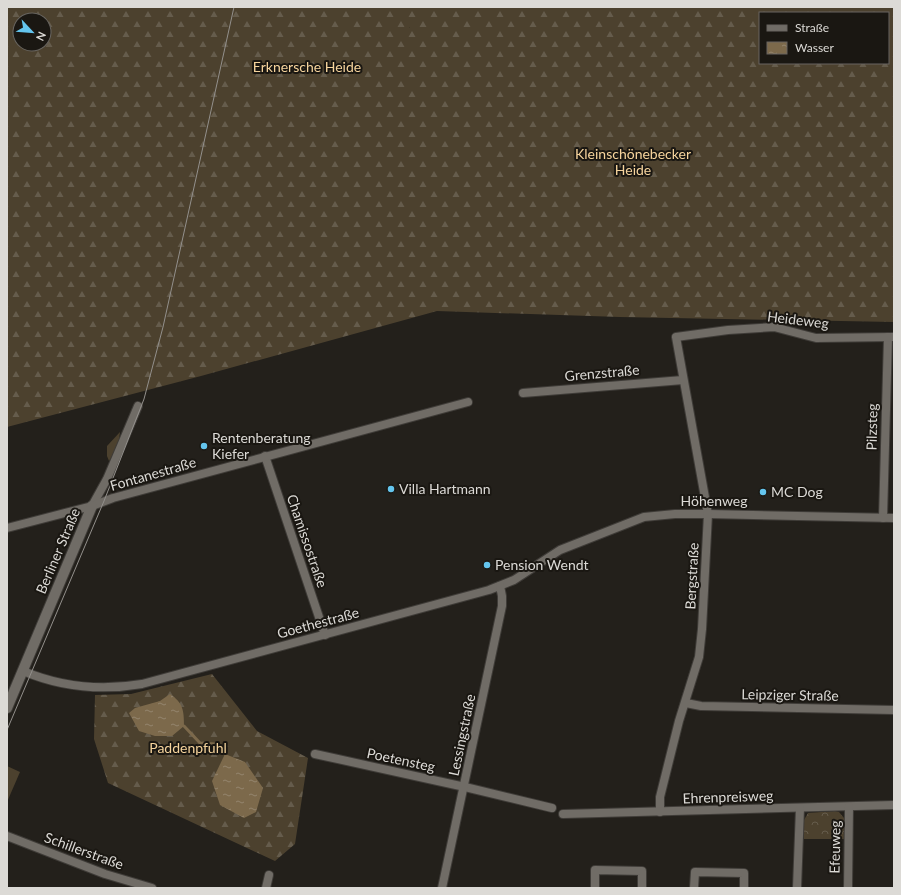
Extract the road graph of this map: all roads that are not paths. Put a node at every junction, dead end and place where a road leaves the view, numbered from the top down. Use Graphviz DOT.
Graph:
graph roads {
  1 [pos="891,337"];
  2 [pos="676,338"];
  3 [pos="683,380"];
  4 [pos="523,393"];
  5 [pos="468,402"];
  6 [pos="138,406"];
  7 [pos="265,456"];
  8 [pos="92,506"];
  9 [pos="708,514"];
  10 [pos="883,518"];
  11 [pos="894,518"];
  12 [pos="7,528"];
  13 [pos="609,530"];
  14 [pos="500,586"];
  15 [pos="325,634"];
  16 [pos="23,671"];
  17 [pos="686,703"];
  18 [pos="7,708"];
  19 [pos="894,710"];
  20 [pos="315,754"];
  21 [pos="465,786"];
  22 [pos="894,805"];
  23 [pos="849,807"];
  24 [pos="552,808"];
  25 [pos="800,808"];
  26 [pos="660,812"];
  27 [pos="564,814"];
  28 [pos="7,836"];
  29 [pos="269,875"];
  30 [pos="152,888"];
  31 [pos="266,888"];
  32 [pos="442,888"];
  33 [pos="595,888"];
  34 [pos="642,888"];
  35 [pos="694,888"];
  36 [pos="744,888"];
  37 [pos="797,888"];
  38 [pos="848,888"];
  1 -- 2 [label="street, Heideweg"];
  1 -- 10 [label="street, Pilzsteg"];
  2 -- 3 [label="street, Bergstraße"];
  3 -- 4 [label="street, Grenzstraße"];
  3 -- 9 [label="street, Bergstraße"];
  5 -- 7 [label="street, Fontanestraße"];
  6 -- 8 [label="street, Berliner Straße"];
  7 -- 8 [label="street, Fontanestraße"];
  7 -- 15 [label="street, Chamissostraße"];
  8 -- 12 [label="street, Fontanestraße"];
  8 -- 16 [label="street, Berliner Straße"];
  9 -- 10 [label="street, Höhenweg"];
  9 -- 13 [label="street, Höhenweg"];
  9 -- 17 [label="street, Bergstraße"];
  10 -- 11 [label="street, Höhenweg"];
  13 -- 14 [label="street, Goethestraße"];
  14 -- 15 [label="street, Goethestraße"];
  14 -- 21 [label="street, Lessingstraße"];
  15 -- 16 [label="street, Goethestraße"];
  16 -- 18 [label="street, Berliner Straße"];
  17 -- 19 [label="street, Leipziger Straße"];
  17 -- 26 [label="street, Bergstraße"];
  20 -- 21 [label="street, Poetensteg"];
  21 -- 24 [label="street, Poetensteg"];
  21 -- 32 [label="street, Lessingstraße"];
  22 -- 23 [label="street, Ehrenpreisweg"];
  23 -- 25 [label="street, Ehrenpreisweg"];
  23 -- 38 [label="street, Efeuweg"];
  25 -- 26 [label="street, Ehrenpreisweg"];
  25 -- 37 [label="street"];
  26 -- 27 [label="street, Ehrenpreisweg"];
  28 -- 30 [label="street, Schillerstraße"];
  29 -- 31 [label="street"];
  33 -- 34 [label="street"];
  35 -- 36 [label="street"];
}
